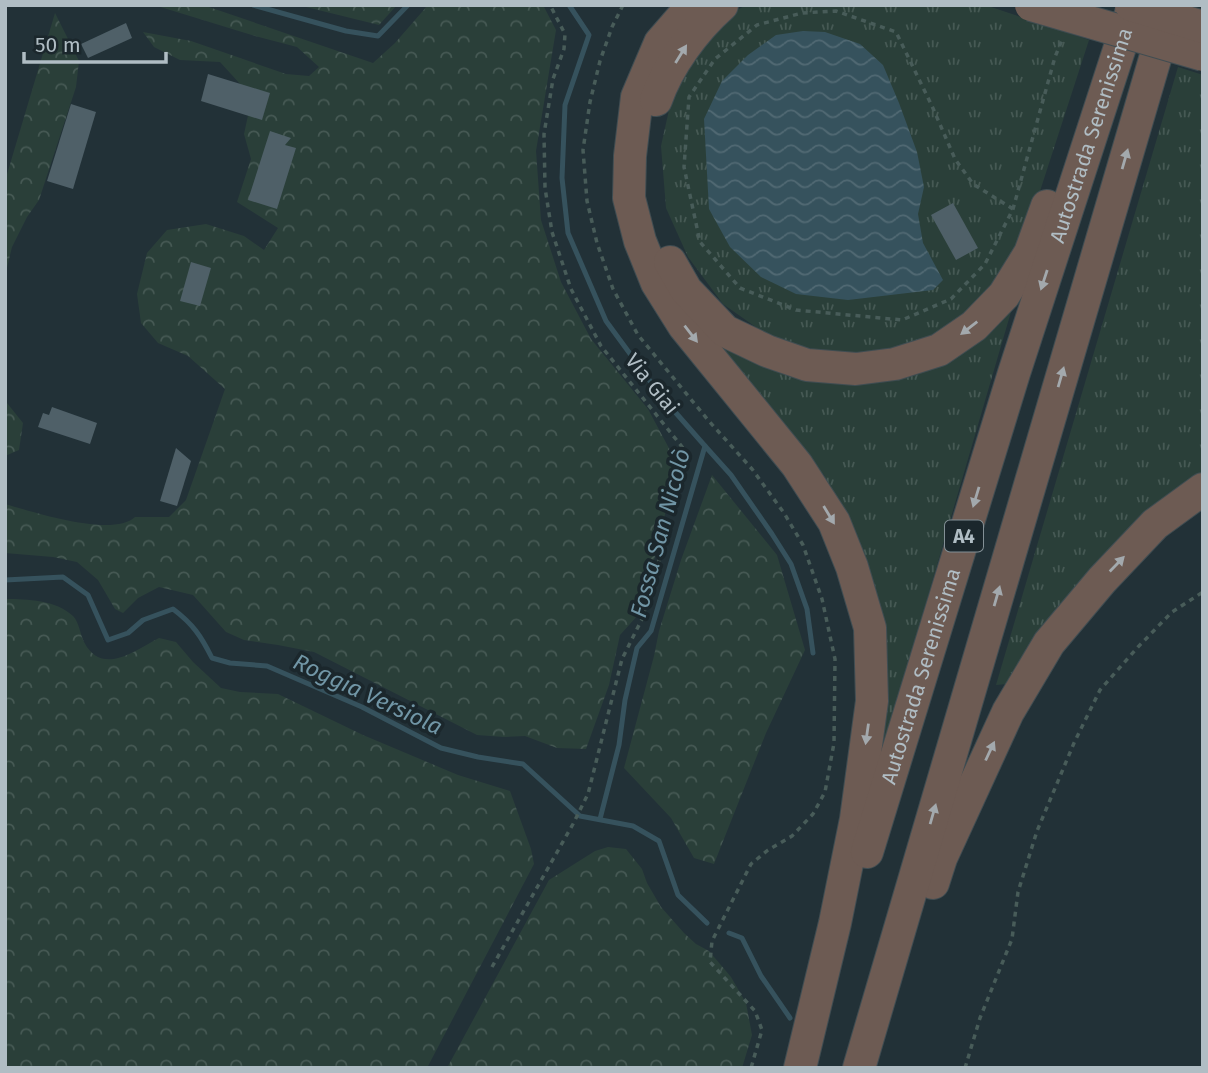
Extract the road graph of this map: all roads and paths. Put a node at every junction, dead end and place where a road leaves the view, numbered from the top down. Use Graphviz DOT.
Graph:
graph roads {
  1 [pos="550,5"];
  2 [pos="623,5"];
  3 [pos="693,5"];
  4 [pos="722,5"];
  5 [pos="1031,5"];
  6 [pos="1124,5"];
  7 [pos="1132,5"];
  8 [pos="1171,5"];
  9 [pos="1203,27"];
  10 [pos="1066,31"];
  11 [pos="1203,55"];
  12 [pos="1013,209"];
  13 [pos="1203,489"];
  14 [pos="1203,592"];
  15 [pos="492,967"];
  16 [pos="751,1068"];
  17 [pos="800,1068"];
  18 [pos="859,1068"];
  19 [pos="873,1068"];
  20 [pos="965,1068"];
  1 -- 15 [label="path, Via Giai"];
  2 -- 16 [label="path"];
  3 -- 17 [label="highway, one-way"];
  6 -- 4 [label="highway, one-way"];
  5 -- 11 [label="highway, bridge"];
  7 -- 9 [label="highway, bridge"];
  7 -- 17 [label="highway, Autostrada Serenissima / A4, one-way"];
  18 -- 8 [label="highway, Autostrada Serenissima / A4, one-way"];
  10 -- 12 [label="path"];
  12 -- 12 [label="path"];
  19 -- 13 [label="highway, one-way"];
  14 -- 20 [label="path"];
}
